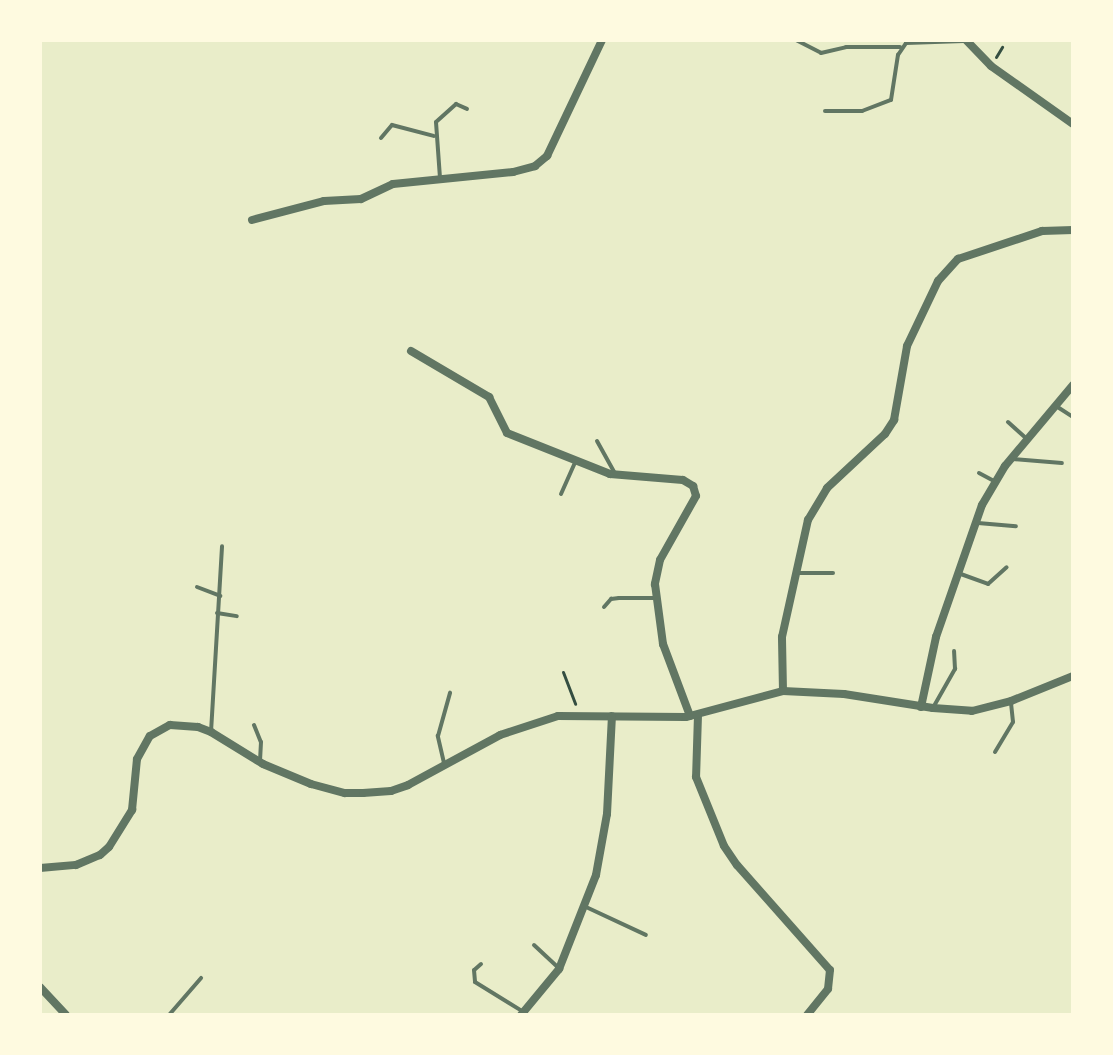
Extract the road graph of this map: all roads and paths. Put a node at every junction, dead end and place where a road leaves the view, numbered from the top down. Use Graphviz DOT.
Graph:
graph roads {
  1 [pos="602,40"];
  2 [pos="796,40"];
  3 [pos="966,40"];
  4 [pos="900,47"];
  5 [pos="467,109"];
  6 [pos="825,111"];
  7 [pos="1073,124"];
  8 [pos="434,136"];
  9 [pos="381,138"];
  10 [pos="440,178"];
  11 [pos="252,220"];
  12 [pos="1073,230"];
  13 [pos="411,351"];
  14 [pos="1073,385"];
  15 [pos="1054,404"];
  16 [pos="1073,417"];
  17 [pos="1008,422"];
  18 [pos="1026,438"];
  19 [pos="597,441"];
  20 [pos="576,459"];
  21 [pos="1010,459"];
  22 [pos="1062,463"];
  23 [pos="979,473"];
  24 [pos="615,474"];
  25 [pos="995,482"];
  26 [pos="561,494"];
  27 [pos="975,523"];
  28 [pos="1016,526"];
  29 [pos="222,546"];
  30 [pos="1007,567"];
  31 [pos="956,572"];
  32 [pos="794,573"];
  33 [pos="833,573"];
  34 [pos="197,587"];
  35 [pos="220,596"];
  36 [pos="655,598"];
  37 [pos="604,607"];
  38 [pos="217,613"];
  39 [pos="237,616"];
  40 [pos="954,651"];
  41 [pos="563,672"];
  42 [pos="1073,676"];
  43 [pos="783,691"];
  44 [pos="450,693"];
  45 [pos="1011,701"];
  46 [pos="921,707"];
  47 [pos="933,708"];
  48 [pos="579,715"];
  49 [pos="612,716"];
  50 [pos="694,716"];
  51 [pos="254,725"];
  52 [pos="211,732"];
  53 [pos="995,752"];
  54 [pos="259,762"];
  55 [pos="445,765"];
  56 [pos="40,868"];
  57 [pos="584,906"];
  58 [pos="646,935"];
  59 [pos="534,945"];
  60 [pos="481,964"];
  61 [pos="559,969"];
  62 [pos="201,978"];
  63 [pos="40,987"];
  64 [pos="522,1013"];
  65 [pos="66,1015"];
  66 [pos="169,1015"];
  67 [pos="807,1015"];
  1 -- 10 [label="street"];
  2 -- 4 [label="lane"];
  3 -- 4 [label="lane"];
  3 -- 7 [label="street"];
  4 -- 6 [label="lane"];
  5 -- 8 [label="lane"];
  8 -- 9 [label="lane"];
  8 -- 10 [label="lane"];
  10 -- 11 [label="street"];
  12 -- 32 [label="street"];
  13 -- 20 [label="street"];
  14 -- 15 [label="street"];
  15 -- 16 [label="lane"];
  15 -- 18 [label="street"];
  17 -- 18 [label="lane"];
  18 -- 21 [label="street"];
  19 -- 24 [label="lane"];
  20 -- 24 [label="street"];
  20 -- 26 [label="lane"];
  21 -- 22 [label="lane"];
  21 -- 25 [label="street"];
  23 -- 25 [label="lane"];
  24 -- 36 [label="street"];
  25 -- 27 [label="street"];
  27 -- 28 [label="lane"];
  27 -- 31 [label="street"];
  29 -- 35 [label="lane"];
  30 -- 31 [label="lane"];
  31 -- 46 [label="street"];
  32 -- 33 [label="lane"];
  32 -- 43 [label="street"];
  34 -- 35 [label="lane"];
  35 -- 38 [label="lane"];
  36 -- 37 [label="lane"];
  36 -- 50 [label="street"];
  38 -- 39 [label="lane"];
  38 -- 52 [label="lane"];
  40 -- 47 [label="lane"];
  41 -- 48 [label="path"];
  42 -- 45 [label="street"];
  43 -- 46 [label="street"];
  43 -- 50 [label="street"];
  44 -- 55 [label="lane"];
  45 -- 47 [label="street"];
  45 -- 53 [label="lane"];
  46 -- 47 [label="street"];
  48 -- 49 [label="street"];
  48 -- 55 [label="street"];
  49 -- 50 [label="street"];
  49 -- 57 [label="street"];
  50 -- 67 [label="street"];
  51 -- 54 [label="lane"];
  52 -- 54 [label="street"];
  52 -- 56 [label="street"];
  54 -- 55 [label="street"];
  57 -- 58 [label="lane"];
  57 -- 61 [label="street"];
  59 -- 61 [label="lane"];
  60 -- 64 [label="lane"];
  61 -- 64 [label="street"];
  62 -- 66 [label="lane"];
  63 -- 65 [label="street"];
}
